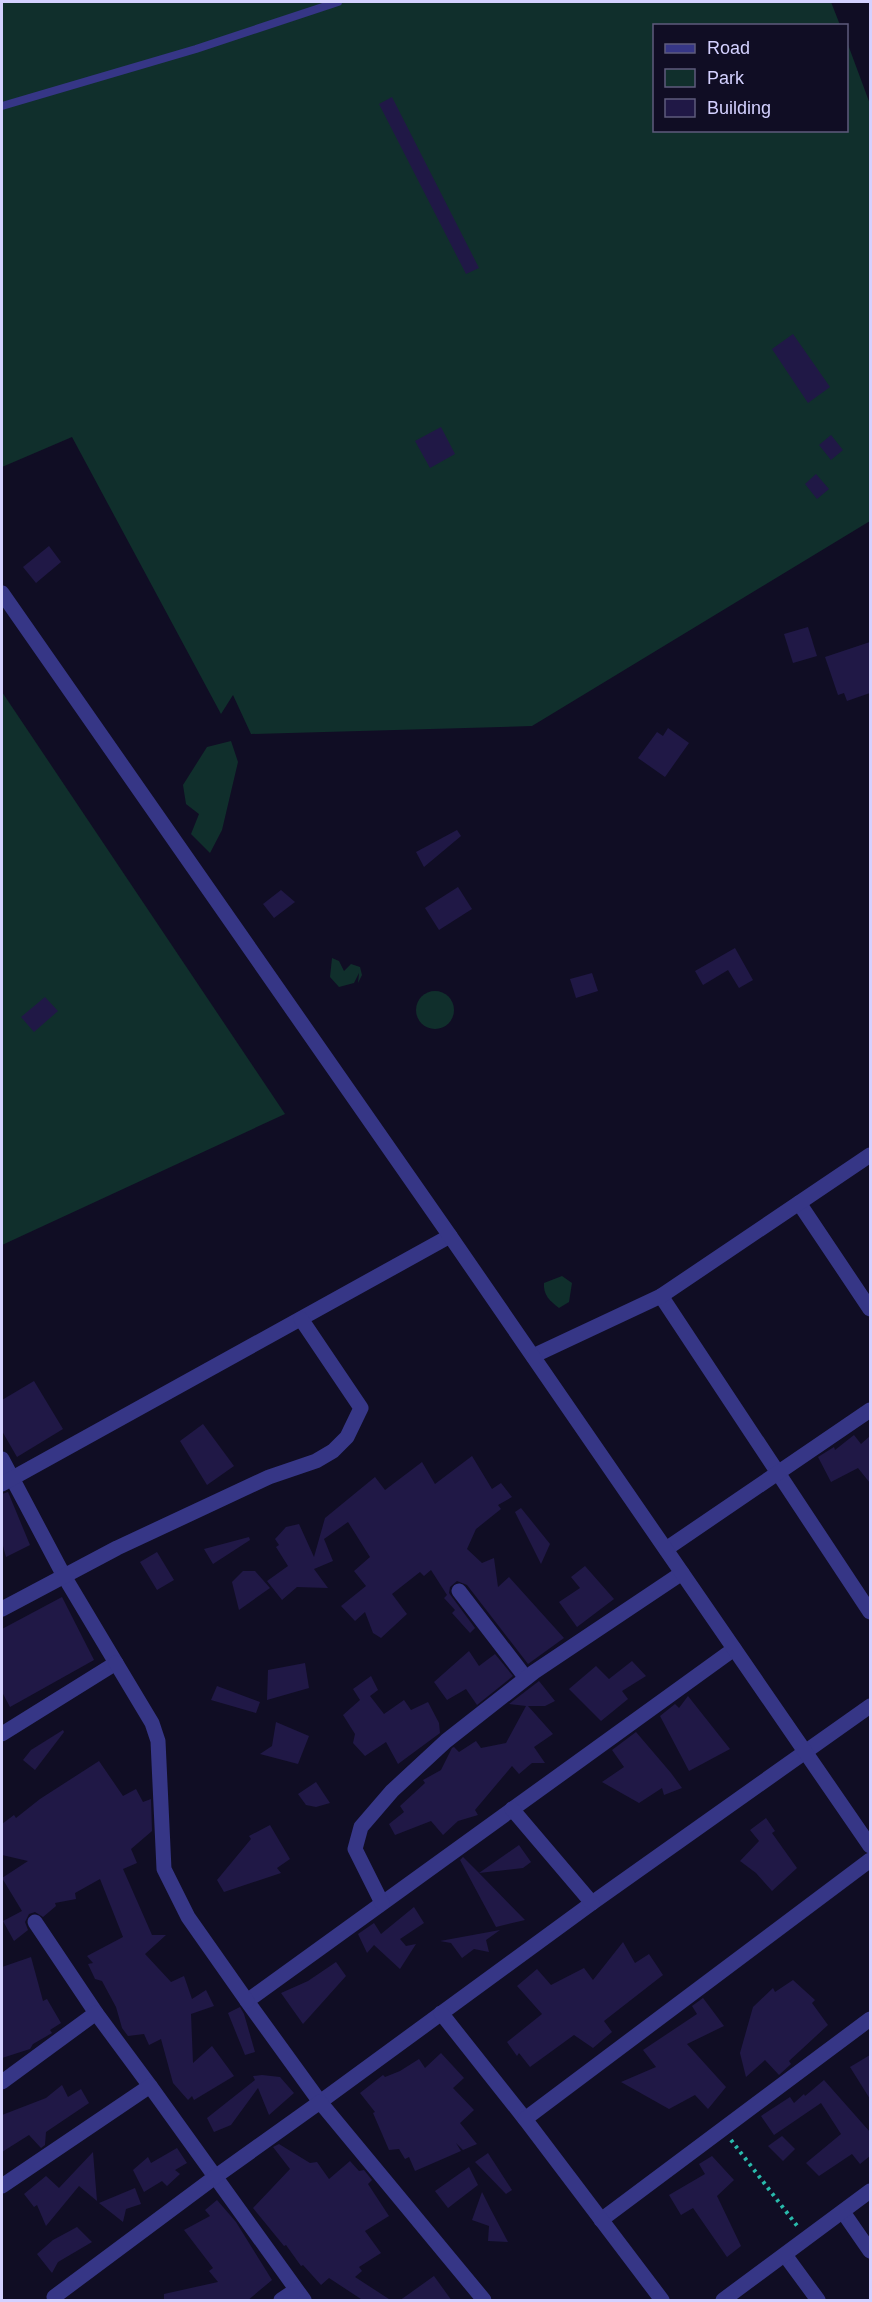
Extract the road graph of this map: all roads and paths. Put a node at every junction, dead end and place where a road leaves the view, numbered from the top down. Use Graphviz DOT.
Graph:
graph roads {
  1 [pos="338,2"];
  2 [pos="2,106"];
  3 [pos="2,593"];
  4 [pos="870,1155"];
  5 [pos="799,1203"];
  6 [pos="450,1236"];
  7 [pos="661,1296"];
  8 [pos="870,1309"];
  9 [pos="301,1318"];
  10 [pos="533,1356"];
  11 [pos="870,1410"];
  12 [pos="2,1459"];
  13 [pos="778,1473"];
  14 [pos="7,1481"];
  15 [pos="666,1549"];
  16 [pos="682,1573"];
  17 [pos="64,1576"];
  18 [pos="459,1591"];
  19 [pos="2,1609"];
  20 [pos="870,1612"];
  21 [pos="734,1649"];
  22 [pos="116,1663"];
  23 [pos="526,1678"];
  24 [pos="870,1706"];
  25 [pos="2,1734"];
  26 [pos="805,1752"];
  27 [pos="512,1809"];
  28 [pos="870,1846"];
  29 [pos="870,1860"];
  30 [pos="382,1903"];
  31 [pos="592,1903"];
  32 [pos="35,1922"];
  33 [pos="247,2001"];
  34 [pos="96,2013"];
  35 [pos="441,2013"];
  36 [pos="870,2019"];
  37 [pos="2,2082"];
  38 [pos="150,2086"];
  39 [pos="320,2102"];
  40 [pos="525,2119"];
  41 [pos="723,2130"];
  42 [pos="215,2176"];
  43 [pos="2,2186"];
  44 [pos="870,2191"];
  45 [pos="843,2212"];
  46 [pos="601,2220"];
  47 [pos="807,2238"];
  48 [pos="870,2251"];
  49 [pos="785,2255"];
  50 [pos="300,2295"];
  51 [pos="53,2299"];
  52 [pos="481,2299"];
  53 [pos="281,2301"];
  54 [pos="662,2301"];
  55 [pos="723,2301"];
  56 [pos="818,2301"];
  1 -- 2 [label="lane"];
  3 -- 6 [label="street"];
  4 -- 5 [label="street"];
  5 -- 7 [label="street"];
  5 -- 8 [label="street"];
  6 -- 9 [label="street"];
  6 -- 10 [label="street"];
  7 -- 10 [label="street"];
  7 -- 13 [label="street"];
  9 -- 14 [label="street"];
  9 -- 17 [label="street"];
  10 -- 15 [label="street"];
  11 -- 13 [label="street"];
  12 -- 14 [label="street"];
  13 -- 15 [label="street"];
  13 -- 20 [label="street"];
  14 -- 17 [label="street"];
  15 -- 16 [label="street"];
  16 -- 21 [label="street"];
  16 -- 23 [label="street"];
  17 -- 19 [label="street"];
  17 -- 22 [label="street"];
  18 -- 23 [label="street"];
  21 -- 26 [label="street"];
  21 -- 27 [label="street"];
  22 -- 25 [label="street"];
  22 -- 33 [label="street"];
  23 -- 30 [label="street"];
  24 -- 26 [label="street"];
  26 -- 28 [label="street"];
  26 -- 31 [label="street"];
  27 -- 30 [label="street"];
  27 -- 31 [label="street"];
  29 -- 40 [label="street"];
  30 -- 33 [label="street"];
  31 -- 35 [label="street"];
  32 -- 34 [label="street"];
  33 -- 39 [label="street"];
  34 -- 37 [label="street"];
  34 -- 38 [label="street"];
  35 -- 39 [label="street"];
  35 -- 40 [label="street"];
  36 -- 41 [label="street"];
  38 -- 42 [label="street"];
  38 -- 43 [label="street"];
  39 -- 42 [label="street"];
  39 -- 52 [label="street"];
  40 -- 46 [label="street"];
  41 -- 46 [label="street"];
  41 -- 47 [label="path"];
  42 -- 50 [label="street"];
  42 -- 51 [label="street"];
  44 -- 45 [label="street"];
  45 -- 47 [label="street"];
  45 -- 48 [label="street"];
  46 -- 54 [label="street"];
  47 -- 49 [label="street"];
  49 -- 55 [label="street"];
  49 -- 56 [label="street"];
  50 -- 53 [label="street"];
}
